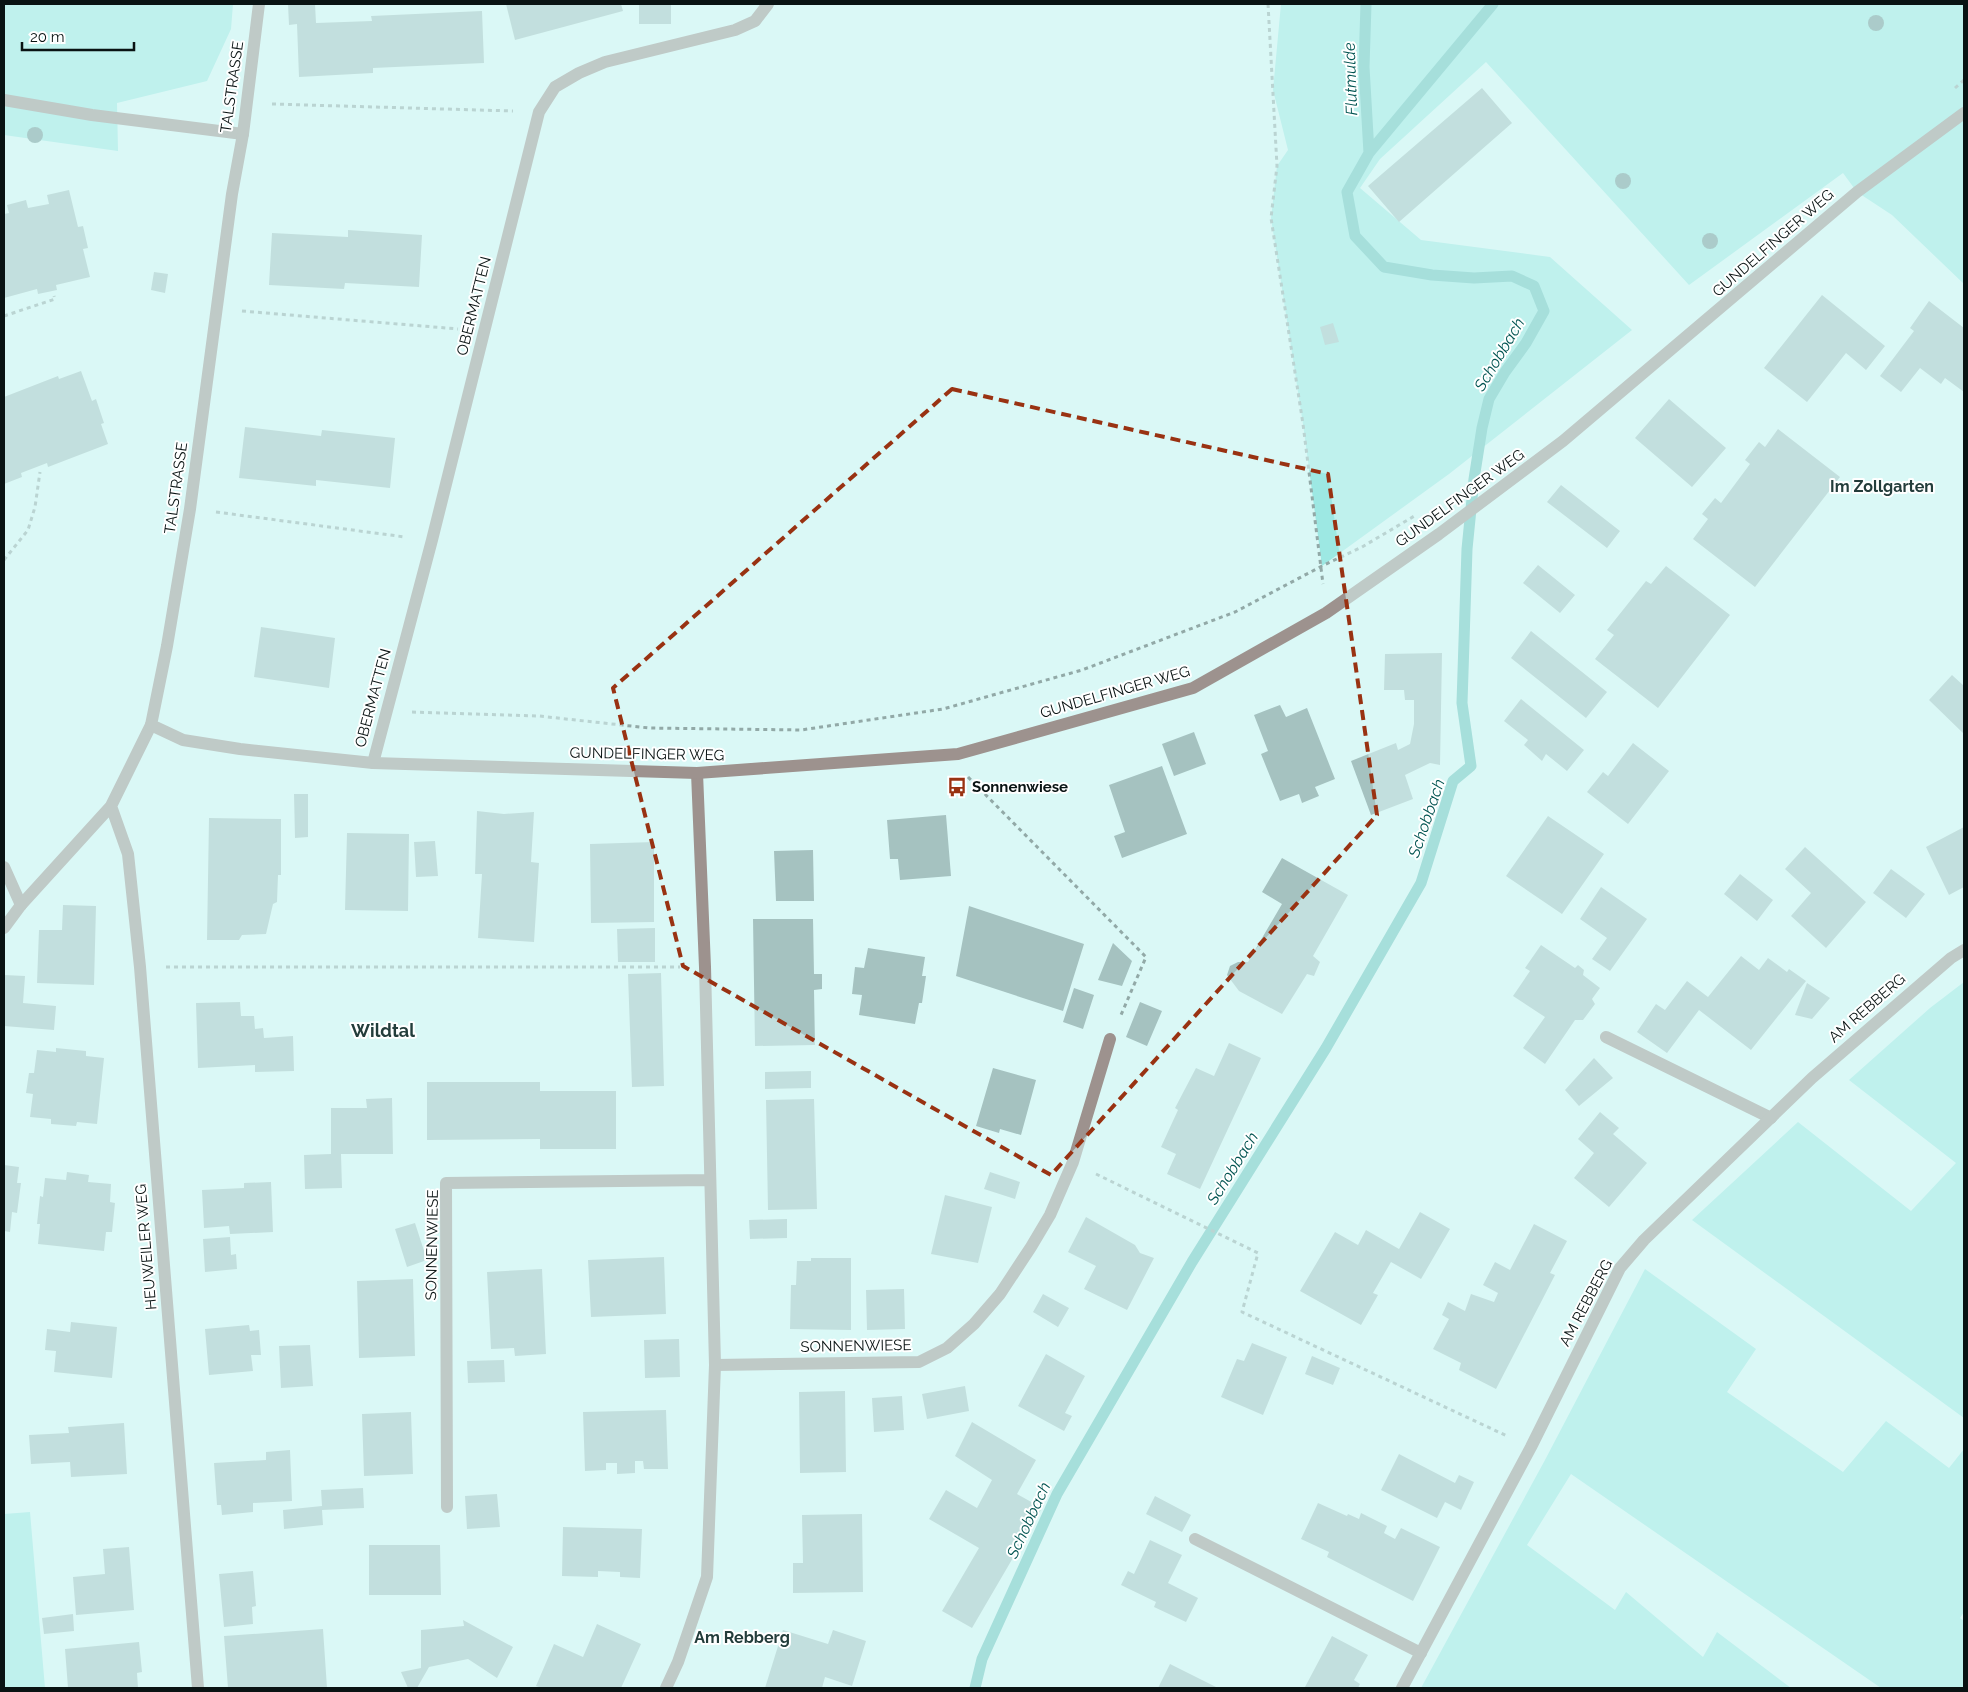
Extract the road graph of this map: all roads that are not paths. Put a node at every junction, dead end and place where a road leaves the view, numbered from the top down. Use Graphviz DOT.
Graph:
graph roads {
  1 [pos="260,4"];
  2 [pos="768,4"];
  3 [pos="4,100"];
  4 [pos="1964,113"];
  5 [pos="243,134"];
  6 [pos="151,725"];
  7 [pos="373,763"];
  8 [pos="697,773"];
  9 [pos="111,806"];
  10 [pos="4,867"];
  11 [pos="21,905"];
  12 [pos="4,928"];
  13 [pos="1964,950"];
  14 [pos="1606,1037"];
  15 [pos="1110,1039"];
  16 [pos="1771,1118"];
  17 [pos="710,1180"];
  18 [pos="715,1365"];
  19 [pos="448,1507"];
  20 [pos="1195,1538"];
  21 [pos="1421,1653"];
  22 [pos="198,1688"];
  23 [pos="666,1688"];
  24 [pos="1402,1688"];
  1 -- 5 [label="street, TALSTRASSE"];
  2 -- 7 [label="street, OBERMATTEN"];
  3 -- 5 [label="street"];
  4 -- 8 [label="street, GUNDELFINGER WEG"];
  5 -- 6 [label="street, TALSTRASSE"];
  6 -- 7 [label="street, GUNDELFINGER WEG"];
  6 -- 9 [label="street, TALSTRASSE"];
  7 -- 8 [label="street, GUNDELFINGER WEG"];
  8 -- 17 [label="street"];
  9 -- 11 [label="street, TALSTRASSE"];
  9 -- 22 [label="street, HEUWEILER WEG"];
  10 -- 11 [label="street"];
  11 -- 12 [label="street, TALSTRASSE"];
  13 -- 16 [label="street, AM REBBERG"];
  14 -- 16 [label="street"];
  15 -- 18 [label="street, SONNENWIESE"];
  16 -- 21 [label="street, AM REBBERG"];
  17 -- 18 [label="street"];
  17 -- 19 [label="street, SONNENWIESE"];
  18 -- 23 [label="street"];
  20 -- 21 [label="street"];
  21 -- 24 [label="street, AM REBBERG"];
}
